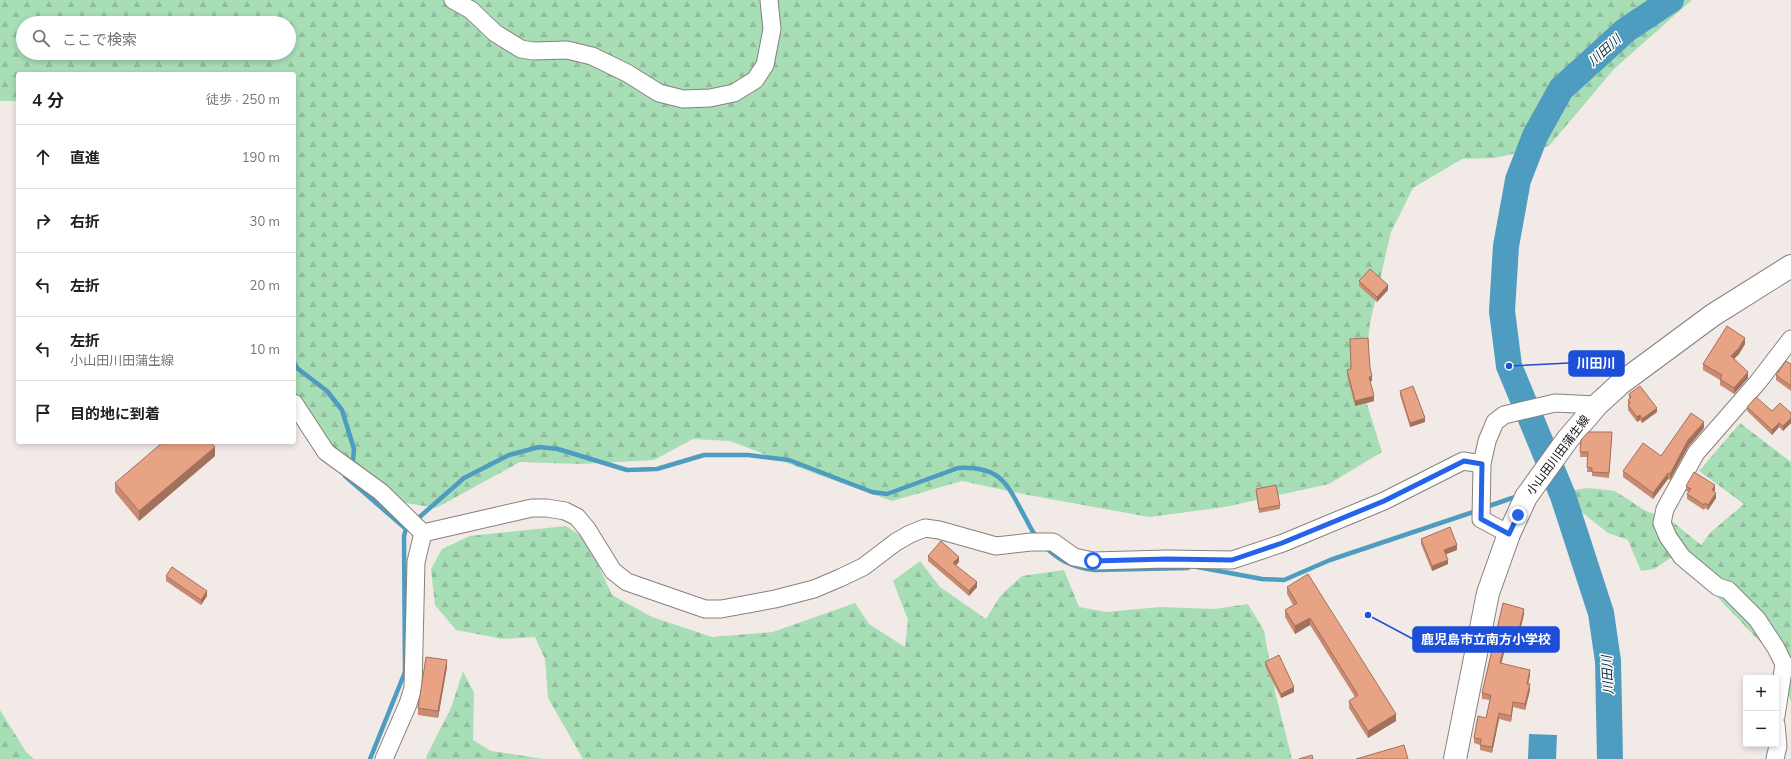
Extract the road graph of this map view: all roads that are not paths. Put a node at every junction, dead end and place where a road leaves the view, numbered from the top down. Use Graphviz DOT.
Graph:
graph roads {
  1 [pos="453,0"];
  2 [pos="769,0"];
  3 [pos="1791,266"];
  4 [pos="1791,339"];
  5 [pos="1597,405"];
  6 [pos="296,406"];
  7 [pos="1482,464"];
  8 [pos="415,526"];
  9 [pos="1509,534"];
  10 [pos="1777,711"];
  11 [pos="1778,747"];
  12 [pos="384,759"];
  13 [pos="1455,759"];
  14 [pos="1776,759"];
  1 -- 2 [label="street"];
  3 -- 5 [label="main road, 小山田川田蒲生線"];
  4 -- 10 [label="street"];
  5 -- 7 [label="street"];
  5 -- 9 [label="main road, 小山田川田蒲生線"];
  6 -- 8 [label="street"];
  7 -- 8 [label="street"];
  7 -- 9 [label="street"];
  8 -- 12 [label="street"];
  9 -- 13 [label="main road, 小山田川田蒲生線"];
  11 -- 14 [label="street"];
}
